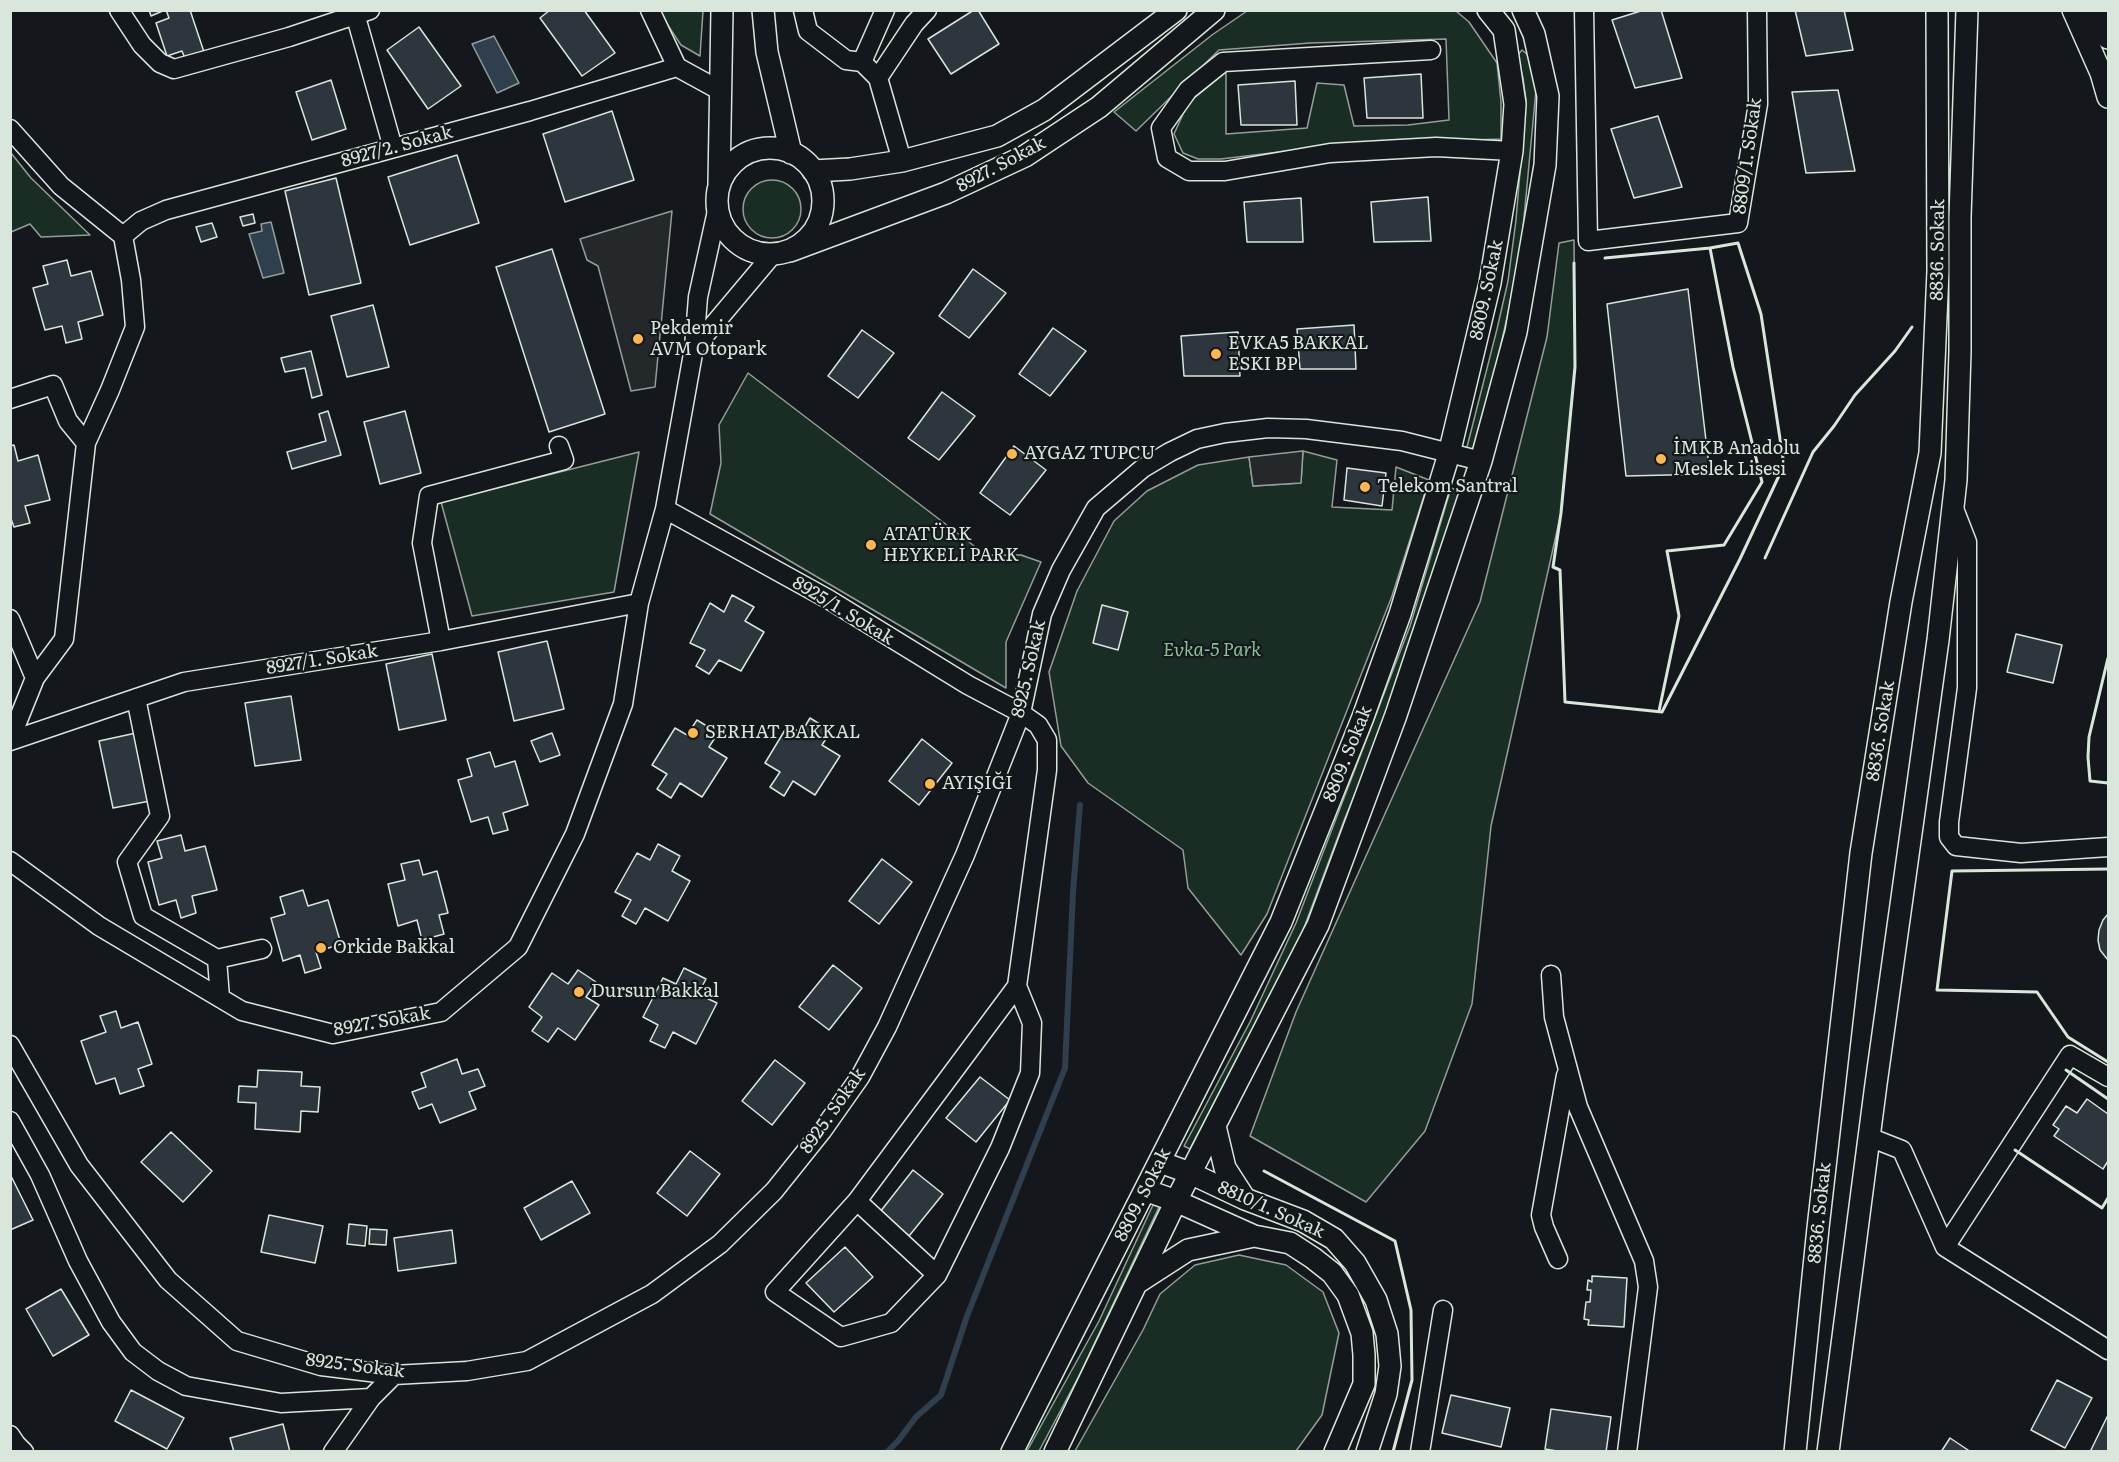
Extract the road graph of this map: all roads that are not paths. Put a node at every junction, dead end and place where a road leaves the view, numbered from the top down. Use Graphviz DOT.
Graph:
graph roads {
  1 [pos="119,10"];
  2 [pos="650,10"];
  3 [pos="723,10"];
  4 [pos="763,10"];
  5 [pos="803,10"];
  6 [pos="885,10"];
  7 [pos="927,10"];
  8 [pos="1176,10"];
  9 [pos="1214,10"];
  10 [pos="1488,10"];
  11 [pos="1524,10"];
  12 [pos="1584,10"];
  13 [pos="1757,10"];
  14 [pos="1937,10"];
  15 [pos="1967,10"];
  16 [pos="2073,10"];
  17 [pos="2096,10"];
  18 [pos="360,12"];
  19 [pos="2109,38"];
  20 [pos="1431,50"];
  21 [pos="862,62"];
  22 [pos="677,67"];
  23 [pos="878,78"];
  24 [pos="719,90"];
  25 [pos="2109,97"];
  26 [pos="10,129"];
  27 [pos="393,148"];
  28 [pos="1512,151"];
  29 [pos="791,153"];
  30 [pos="902,161"];
  31 [pos="813,171"];
  32 [pos="719,185"];
  33 [pos="717,211"];
  34 [pos="123,236"];
  35 [pos="781,252"];
  36 [pos="694,348"];
  37 [pos="10,399"];
  38 [pos="86,443"];
  39 [pos="559,446"];
  40 [pos="1449,454"];
  41 [pos="1481,461"];
  42 [pos="1953,506"];
  43 [pos="664,509"];
  44 [pos="639,603"];
  45 [pos="10,619"];
  46 [pos="441,641"];
  47 [pos="35,678"];
  48 [pos="136,698"];
  49 [pos="1021,713"];
  50 [pos="10,740"];
  51 [pos="2109,848"];
  52 [pos="10,861"];
  53 [pos="262,949"];
  54 [pos="217,959"];
  55 [pos="1551,975"];
  56 [pos="1017,986"];
  57 [pos="220,998"];
  58 [pos="10,1045"];
  59 [pos="1568,1068"];
  60 [pos="2109,1077"];
  61 [pos="10,1121"];
  62 [pos="1215,1125"];
  63 [pos="1869,1137"];
  64 [pos="1160,1162"];
  65 [pos="1190,1173"];
  66 [pos="1145,1190"];
  67 [pos="1245,1199"];
  68 [pos="857,1201"];
  69 [pos="1176,1201"];
  70 [pos="1254,1236"];
  71 [pos="1946,1247"];
  72 [pos="1558,1259"];
  73 [pos="938,1275"];
  74 [pos="1137,1283"];
  75 [pos="1443,1310"];
  76 [pos="2109,1350"];
  77 [pos="394,1375"];
  78 [pos="371,1398"];
  79 [pos="10,1436"];
  80 [pos="24,1452"];
  81 [pos="333,1452"];
  82 [pos="1012,1452"];
  83 [pos="1055,1452"];
  84 [pos="1335,1452"];
  85 [pos="1367,1452"];
  86 [pos="1420,1452"];
  87 [pos="1628,1452"];
  88 [pos="1795,1452"];
  89 [pos="1828,1452"];
  1 -- 18 [label="street"];
  2 -- 22 [label="street"];
  3 -- 24 [label="street"];
  4 -- 29 [label="street"];
  5 -- 21 [label="street"];
  6 -- 21 [label="street"];
  7 -- 23 [label="street"];
  8 -- 30 [label="street, 8927. Sokak"];
  9 -- 35 [label="street, 8927. Sokak"];
  10 -- 28 [label="street, 8809. Sokak"];
  11 -- 41 [label="street, 8809. Sokak"];
  12 -- 13 [label="street, 8809/1. Sokak"];
  14 -- 88 [label="street, 8836. Sokak"];
  15 -- 42 [label="street"];
  16 -- 25 [label="street"];
  17 -- 19 [label="street"];
  18 -- 27 [label="street"];
  20 -- 28 [label="street"];
  21 -- 23 [label="street"];
  22 -- 24 [label="street"];
  22 -- 27 [label="street, 8927/2. Sokak"];
  23 -- 30 [label="street"];
  24 -- 32 [label="street"];
  26 -- 34 [label="street"];
  27 -- 34 [label="street, 8927/2. Sokak"];
  28 -- 40 [label="street, 8809. Sokak"];
  29 -- 31 [label="street"];
  29 -- 32 [label="street"];
  30 -- 31 [label="street, 8927. Sokak"];
  31 -- 35 [label="street"];
  32 -- 33 [label="street"];
  33 -- 35 [label="street"];
  33 -- 36 [label="street, 8927. Sokak"];
  34 -- 38 [label="street"];
  35 -- 36 [label="street"];
  36 -- 43 [label="street, 8927. Sokak"];
  37 -- 38 [label="street"];
  38 -- 47 [label="street"];
  39 -- 46 [label="street"];
  40 -- 41 [label="street, 8925. Sokak"];
  40 -- 49 [label="street, 8925. Sokak"];
  40 -- 64 [label="street, 8809. Sokak"];
  41 -- 62 [label="street, 8809. Sokak"];
  42 -- 51 [label="street"];
  42 -- 63 [label="street"];
  43 -- 44 [label="street, 8927. Sokak"];
  43 -- 49 [label="street, 8925/1. Sokak"];
  44 -- 46 [label="street, 8927/1. Sokak"];
  44 -- 57 [label="street, 8927. Sokak"];
  45 -- 47 [label="street"];
  46 -- 48 [label="street, 8927/1. Sokak"];
  47 -- 50 [label="street"];
  48 -- 50 [label="street, 8927/1. Sokak"];
  48 -- 54 [label="street"];
  49 -- 56 [label="street, 8925/1. Sokak"];
  49 -- 77 [label="street, 8925. Sokak"];
  52 -- 57 [label="street, 8927. Sokak"];
  53 -- 54 [label="street"];
  54 -- 57 [label="street"];
  55 -- 59 [label="street"];
  56 -- 68 [label="street"];
  56 -- 73 [label="street"];
  58 -- 77 [label="street, 8925. Sokak"];
  59 -- 72 [label="street"];
  59 -- 87 [label="street"];
  60 -- 71 [label="street"];
  61 -- 78 [label="street"];
  62 -- 65 [label="street, 8809. Sokak"];
  62 -- 67 [label="street"];
  63 -- 71 [label="street"];
  63 -- 89 [label="street"];
  64 -- 65 [label="street, 8810/1. Sokak"];
  64 -- 66 [label="street, 8809. Sokak"];
  65 -- 67 [label="street, 8810/1. Sokak"];
  65 -- 69 [label="street, 8809. Sokak"];
  66 -- 69 [label="street, 8810/1. Sokak"];
  66 -- 82 [label="street, 8809. Sokak"];
  67 -- 85 [label="street, 8810/1. Sokak"];
  68 -- 73 [label="street"];
  68 -- 73 [label="street"];
  69 -- 70 [label="street, 8810/1. Sokak"];
  69 -- 74 [label="street, 8809. Sokak"];
  70 -- 74 [label="street"];
  70 -- 84 [label="street, 8810/1. Sokak"];
  71 -- 76 [label="street"];
  74 -- 83 [label="street, 8809. Sokak"];
  75 -- 86 [label="street"];
  77 -- 78 [label="street"];
  78 -- 81 [label="street"];
  79 -- 80 [label="street"];
}
